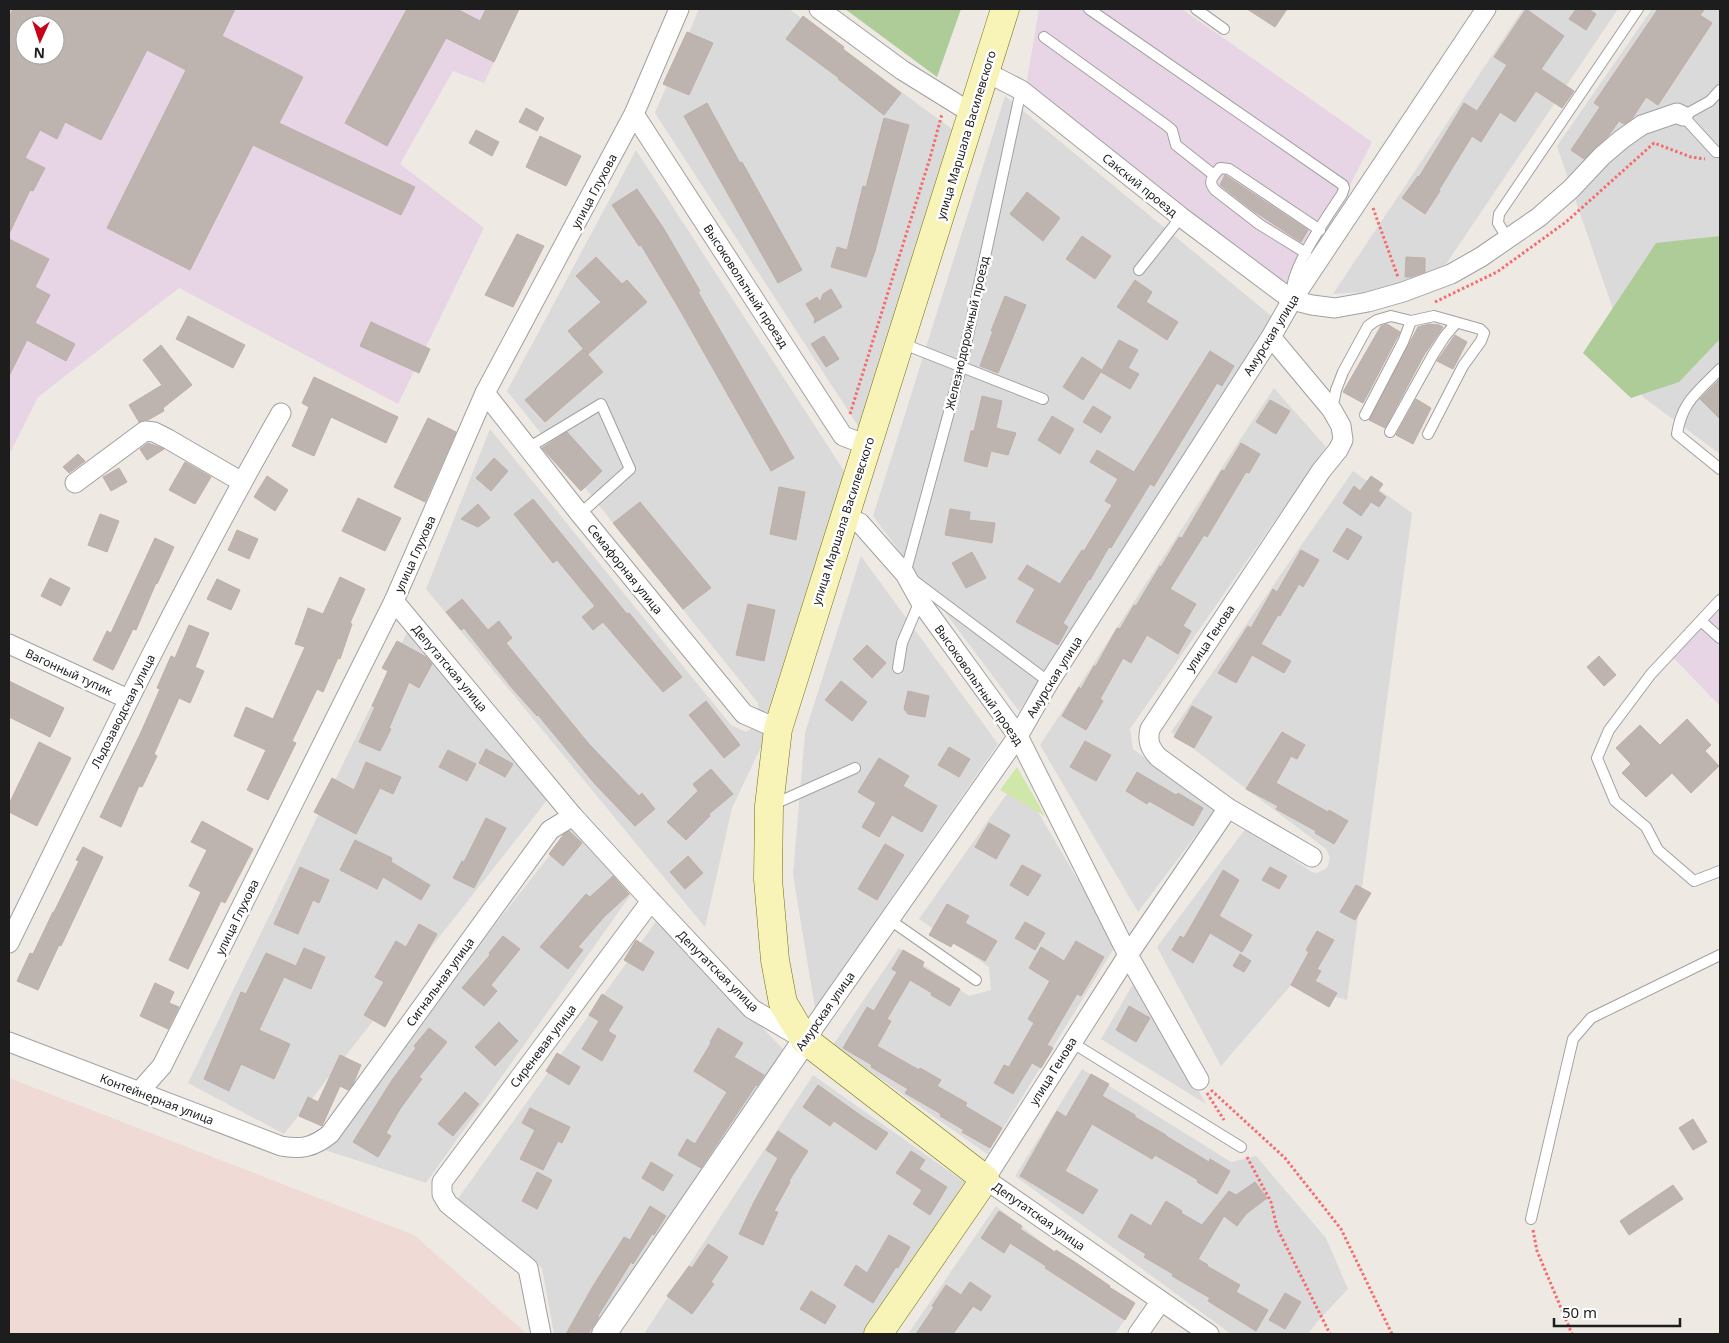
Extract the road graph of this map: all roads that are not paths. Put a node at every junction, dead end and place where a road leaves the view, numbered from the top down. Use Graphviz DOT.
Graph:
graph roads {
  1 [pos="679,9"];
  2 [pos="819,9"];
  3 [pos="1005,9"];
  4 [pos="1089,9"];
  5 [pos="1196,9"];
  6 [pos="1486,9"];
  7 [pos="1638,9"];
  8 [pos="1224,29"];
  9 [pos="1044,37"];
  10 [pos="986,72"];
  11 [pos="1021,90"];
  12 [pos="1720,90"];
  13 [pos="634,114"];
  14 [pos="972,114"];
  15 [pos="1683,116"];
  16 [pos="1720,152"];
  17 [pos="1214,175"];
  18 [pos="1181,217"];
  19 [pos="1320,230"];
  20 [pos="1508,239"];
  21 [pos="1306,253"];
  22 [pos="1139,270"];
  23 [pos="1292,300"];
  24 [pos="1411,321"];
  25 [pos="1456,323"];
  26 [pos="1271,337"];
  27 [pos="901,343"];
  28 [pos="961,368"];
  29 [pos="1720,370"];
  30 [pos="485,394"];
  31 [pos="1043,399"];
  32 [pos="1332,410"];
  33 [pos="281,413"];
  34 [pos="1365,415"];
  35 [pos="1390,432"];
  36 [pos="1428,434"];
  37 [pos="855,440"];
  38 [pos="528,448"];
  39 [pos="1720,469"];
  40 [pos="242,482"];
  41 [pos="75,483"];
  42 [pos="580,514"];
  43 [pos="844,517"];
  44 [pos="905,574"];
  45 [pos="1720,600"];
  46 [pos="394,601"];
  47 [pos="920,601"];
  48 [pos="1701,621"];
  49 [pos="1720,638"];
  50 [pos="9,644"];
  51 [pos="898,668"];
  52 [pos="1050,682"];
  53 [pos="128,699"];
  54 [pos="778,729"];
  55 [pos="1018,736"];
  56 [pos="855,768"];
  57 [pos="769,806"];
  58 [pos="1228,808"];
  59 [pos="573,816"];
  60 [pos="1312,857"];
  61 [pos="1720,871"];
  62 [pos="650,901"];
  63 [pos="890,920"];
  64 [pos="9,943"];
  65 [pos="1128,955"];
  66 [pos="1720,955"];
  67 [pos="976,980"];
  68 [pos="805,1040"];
  69 [pos="9,1042"];
  70 [pos="1071,1042"];
  71 [pos="1199,1080"];
  72 [pos="140,1092"];
  73 [pos="307,1147"];
  74 [pos="1241,1147"];
  75 [pos="985,1179"];
  76 [pos="1531,1219"];
  77 [pos="1160,1301"];
  78 [pos="541,1334"];
  79 [pos="604,1334"];
  80 [pos="878,1334"];
  81 [pos="1138,1334"];
  82 [pos="1209,1334"];
  1 -- 13 [label="street, улица Глухова"];
  2 -- 14 [label="street"];
  3 -- 10 [label="main road, улица Маршала Василевского"];
  4 -- 19 [label="lane"];
  5 -- 8 [label="lane"];
  6 -- 23 [label="street, Амурская улица"];
  7 -- 20 [label="lane"];
  9 -- 17 [label="lane"];
  10 -- 11 [label="street, Сакский проезд"];
  10 -- 14 [label="main road, улица Маршала Василевского"];
  11 -- 18 [label="street, Сакский проезд"];
  11 -- 28 [label="lane, Железнодорожный проезд"];
  12 -- 15 [label="lane"];
  13 -- 30 [label="street, улица Глухова"];
  13 -- 37 [label="street, Высоковольтный проезд"];
  14 -- 27 [label="main road, улица Маршала Василевского"];
  15 -- 16 [label="lane"];
  15 -- 20 [label="street"];
  17 -- 19 [label="lane"];
  17 -- 21 [label="lane"];
  18 -- 22 [label="lane"];
  18 -- 23 [label="street, Сакский проезд"];
  19 -- 21 [label="lane"];
  20 -- 23 [label="street"];
  21 -- 23 [label="lane"];
  23 -- 26 [label="street, Амурская улица"];
  24 -- 25 [label="lane"];
  24 -- 32 [label="lane"];
  24 -- 34 [label="lane"];
  25 -- 35 [label="lane"];
  25 -- 36 [label="lane"];
  26 -- 32 [label="street"];
  26 -- 52 [label="street, Амурская улица"];
  27 -- 28 [label="lane"];
  27 -- 37 [label="main road, улица Маршала Василевского"];
  28 -- 31 [label="lane"];
  28 -- 44 [label="lane, Железнодорожный проезд"];
  29 -- 39 [label="lane"];
  30 -- 38 [label="street, Семафорная улица"];
  30 -- 46 [label="street, улица Глухова"];
  32 -- 58 [label="street, улица Генова"];
  33 -- 40 [label="street, Льдозаводская улица"];
  37 -- 43 [label="main road, улица Маршала Василевского"];
  38 -- 42 [label="street, Семафорная улица"];
  38 -- 42 [label="lane"];
  40 -- 41 [label="street"];
  40 -- 53 [label="street, Льдозаводская улица"];
  42 -- 54 [label="street, Семафорная улица"];
  43 -- 44 [label="street, Высоковольтный проезд"];
  43 -- 54 [label="main road, улица Маршала Василевского"];
  44 -- 47 [label="street, Высоковольтный проезд"];
  44 -- 52 [label="lane"];
  45 -- 48 [label="lane"];
  46 -- 59 [label="street, Депутатская улица"];
  46 -- 72 [label="street, улица Глухова"];
  47 -- 51 [label="lane"];
  47 -- 55 [label="street, Высоковольтный проезд"];
  48 -- 49 [label="lane"];
  48 -- 61 [label="lane"];
  50 -- 53 [label="street, Вагонный тупик"];
  52 -- 55 [label="street, Амурская улица"];
  53 -- 64 [label="street, Льдозаводская улица"];
  54 -- 57 [label="main road, улица Маршала Василевского"];
  55 -- 63 [label="street, Амурская улица"];
  55 -- 65 [label="street, Высоковольтный проезд"];
  56 -- 57 [label="lane"];
  57 -- 68 [label="main road, улица Маршала Василевского"];
  58 -- 60 [label="street, улица Генова"];
  58 -- 65 [label="street, улица Генова"];
  59 -- 62 [label="street, Депутатская улица"];
  59 -- 73 [label="street, Сигнальная улица"];
  62 -- 68 [label="street, Депутатская улица"];
  62 -- 78 [label="street, Сиреневая улица"];
  63 -- 67 [label="lane"];
  63 -- 68 [label="street, Амурская улица"];
  65 -- 70 [label="street, улица Генова"];
  65 -- 71 [label="street, Высоковольтный проезд"];
  66 -- 76 [label="lane"];
  68 -- 75 [label="main road, Депутатская улица"];
  68 -- 79 [label="street, Амурская улица"];
  69 -- 72 [label="street, Контейнерная улица"];
  70 -- 74 [label="lane"];
  70 -- 75 [label="street, улица Генова"];
  72 -- 73 [label="street, Контейнерная улица"];
  75 -- 77 [label="street, Депутатская улица"];
  75 -- 80 [label="main road, улица Генова"];
  77 -- 81 [label="street"];
  77 -- 82 [label="street, Депутатская улица"];
}
